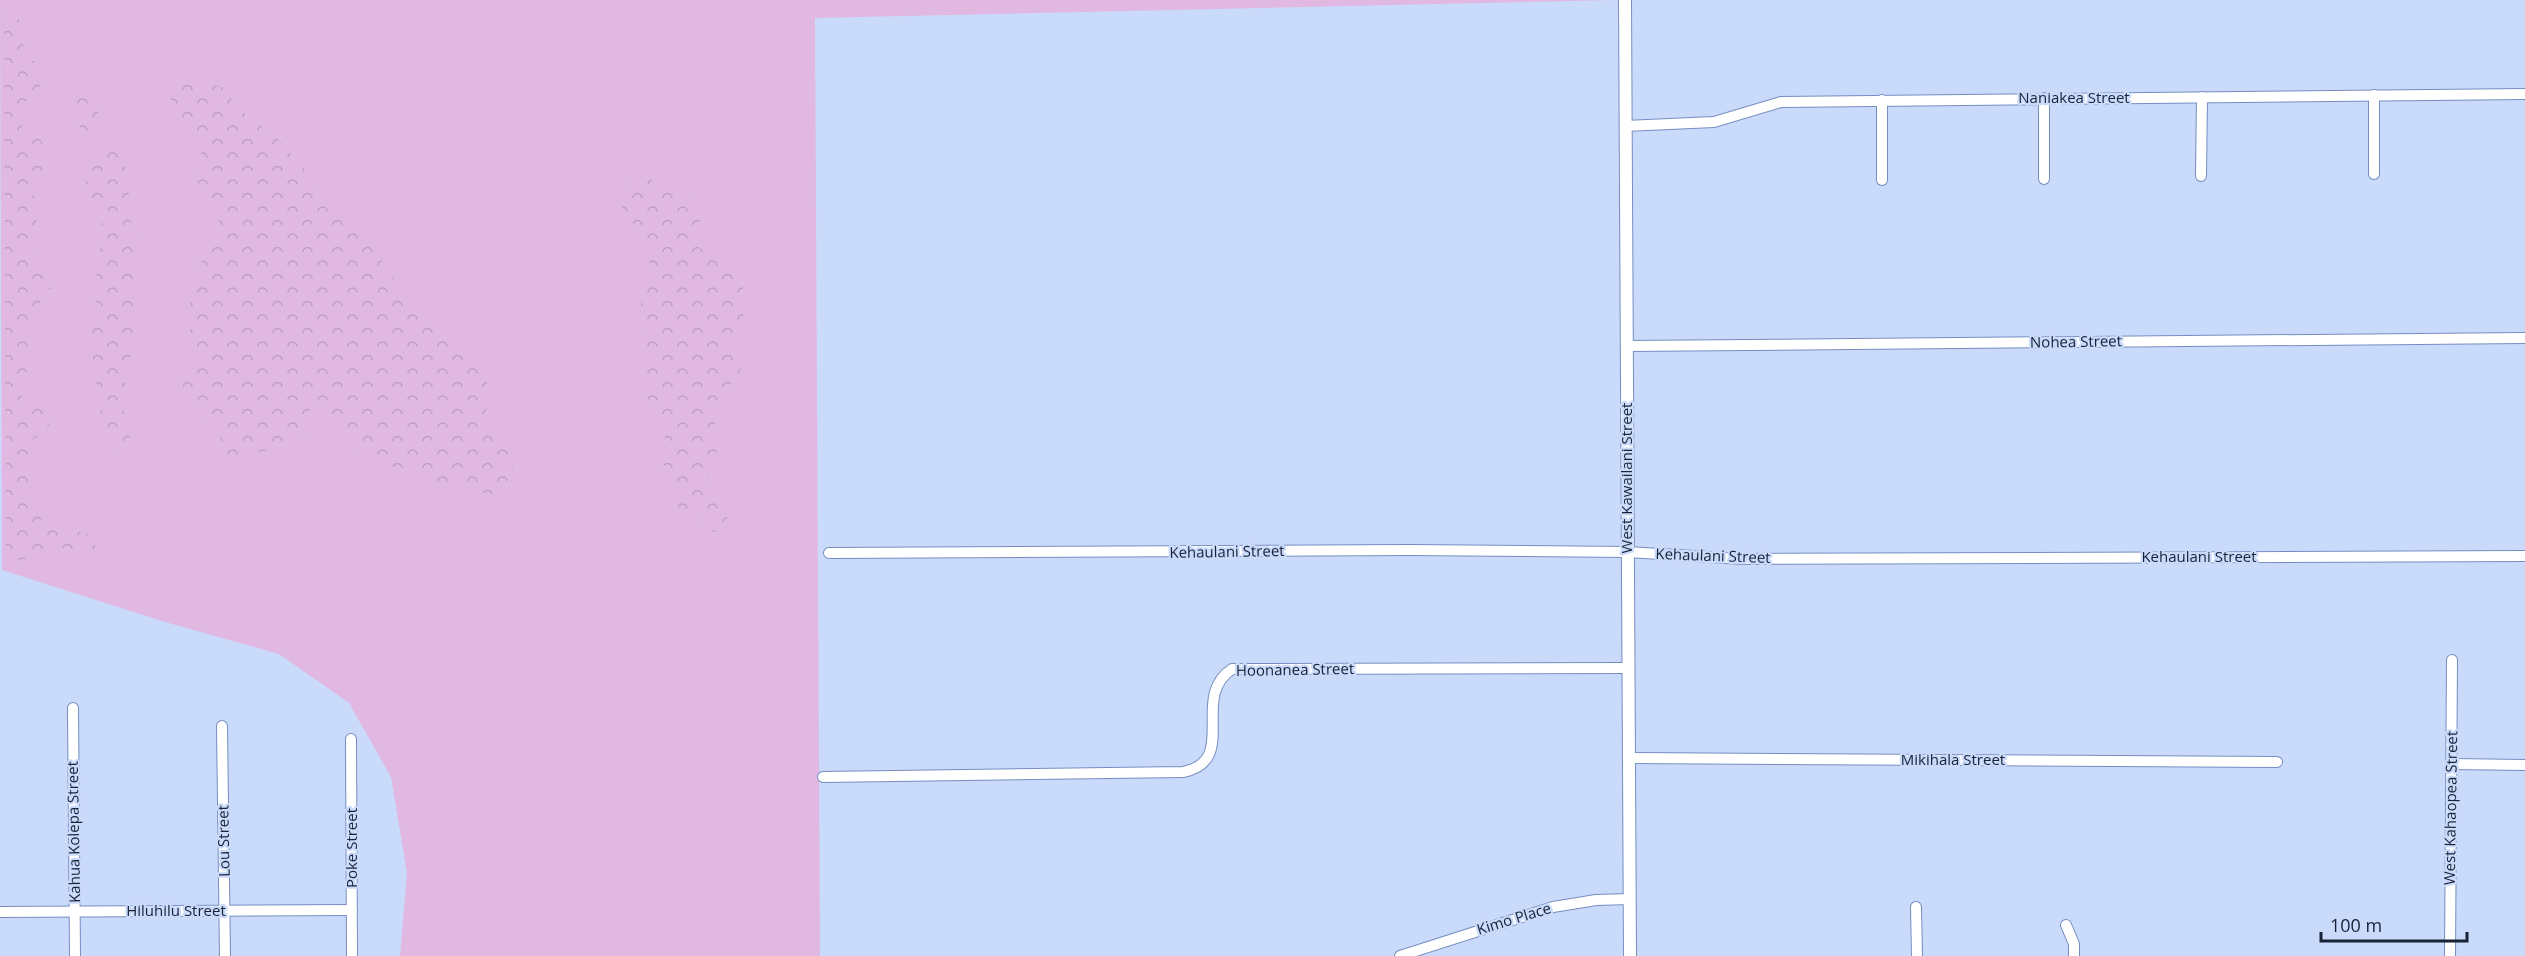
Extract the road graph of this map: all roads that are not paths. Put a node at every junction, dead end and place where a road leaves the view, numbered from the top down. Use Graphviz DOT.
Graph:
graph roads {
  1 [pos="1625,0"];
  2 [pos="2525,94"];
  3 [pos="2374,95"];
  4 [pos="2202,97"];
  5 [pos="2044,98"];
  6 [pos="1882,100"];
  7 [pos="1625,126"];
  8 [pos="2374,174"];
  9 [pos="2201,176"];
  10 [pos="2044,179"];
  11 [pos="1882,180"];
  12 [pos="2525,338"];
  13 [pos="1626,346"];
  14 [pos="1627,552"];
  15 [pos="829,553"];
  16 [pos="2525,556"];
  17 [pos="2452,660"];
  18 [pos="1628,668"];
  19 [pos="73,708"];
  20 [pos="222,726"];
  21 [pos="351,739"];
  22 [pos="1630,758"];
  23 [pos="2277,762"];
  24 [pos="2452,764"];
  25 [pos="2525,765"];
  26 [pos="823,777"];
  27 [pos="1630,899"];
  28 [pos="1916,908"];
  29 [pos="352,910"];
  30 [pos="225,911"];
  31 [pos="0,912"];
  32 [pos="75,912"];
  33 [pos="2066,925"];
  34 [pos="75,956"];
  35 [pos="225,956"];
  36 [pos="352,956"];
  37 [pos="1400,956"];
  38 [pos="1630,956"];
  39 [pos="1917,956"];
  40 [pos="2074,956"];
  41 [pos="2450,956"];
  1 -- 7 [label="street, West Kawailani Street"];
  2 -- 3 [label="street, Naniakea Street"];
  3 -- 4 [label="street, Naniakea Street"];
  3 -- 8 [label="street"];
  4 -- 5 [label="street, Naniakea Street"];
  4 -- 9 [label="street"];
  5 -- 6 [label="street, Naniakea Street"];
  5 -- 10 [label="street"];
  6 -- 7 [label="street, Naniakea Street"];
  6 -- 11 [label="street"];
  7 -- 13 [label="street, West Kawailani Street"];
  12 -- 13 [label="street, Nohea Street"];
  13 -- 14 [label="street, West Kawailani Street"];
  14 -- 15 [label="street, Kehaulani Street"];
  14 -- 16 [label="street, Kehaulani Street"];
  14 -- 18 [label="street, West Kawailani Street"];
  17 -- 24 [label="street, West Kahaopea Street"];
  18 -- 22 [label="street, West Kawailani Street"];
  18 -- 26 [label="street, Hoonanea Street"];
  19 -- 32 [label="street, Kahua Kolepa Street"];
  20 -- 30 [label="street, Lou Street"];
  21 -- 29 [label="street, Poke Street"];
  22 -- 23 [label="street, Mikihala Street"];
  22 -- 27 [label="street, West Kawailani Street"];
  24 -- 25 [label="street"];
  24 -- 41 [label="street, West Kahaopea Street"];
  27 -- 37 [label="street, Kimo Place"];
  27 -- 38 [label="street, West Kawailani Street"];
  28 -- 39 [label="street"];
  29 -- 30 [label="street, Hiluhilu Street"];
  29 -- 36 [label="street, Poke Street"];
  30 -- 32 [label="street, Hiluhilu Street"];
  30 -- 35 [label="street, Lou Street"];
  31 -- 32 [label="street, Hiluhilu Street"];
  32 -- 34 [label="street, Kahua Kolepa Street"];
  33 -- 40 [label="street"];
}
